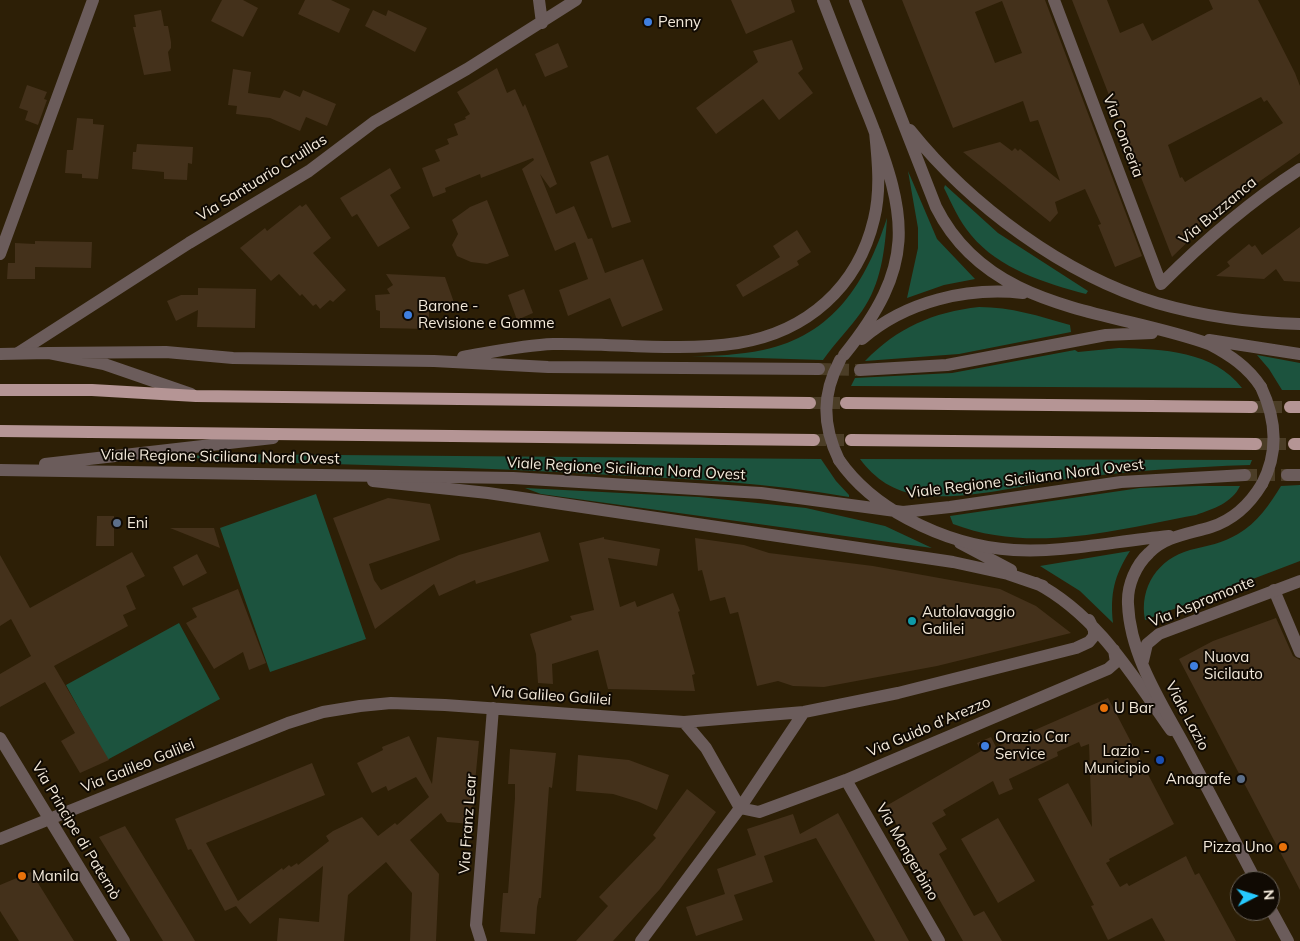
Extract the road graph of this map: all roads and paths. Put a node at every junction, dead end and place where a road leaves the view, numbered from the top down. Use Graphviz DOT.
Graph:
graph roads {
  1 [pos="93,0"];
  2 [pos="538,0"];
  3 [pos="576,0"];
  4 [pos="823,0"];
  5 [pos="855,0"];
  6 [pos="1054,0"];
  7 [pos="542,23"];
  8 [pos="902,121"];
  9 [pos="875,132"];
  10 [pos="1300,169"];
  11 [pos="0,254"];
  12 [pos="1161,284"];
  13 [pos="1031,294"];
  14 [pos="1157,303"];
  15 [pos="1300,326"];
  16 [pos="1181,336"];
  17 [pos="18,353"];
  18 [pos="49,353"];
  19 [pos="0,354"];
  20 [pos="1300,354"];
  21 [pos="842,358"];
  22 [pos="434,361"];
  23 [pos="819,369"];
  24 [pos="860,370"];
  25 [pos="0,390"];
  26 [pos="196,396"];
  27 [pos="810,403"];
  28 [pos="846,403"];
  29 [pos="1252,407"];
  30 [pos="0,431"];
  31 [pos="310,434"];
  32 [pos="814,440"];
  33 [pos="850,440"];
  34 [pos="1256,444"];
  35 [pos="0,470"];
  36 [pos="288,474"];
  37 [pos="1246,475"];
  38 [pos="1287,475"];
  39 [pos="1300,475"];
  40 [pos="894,511"];
  41 [pos="1184,534"];
  42 [pos="954,540"];
  43 [pos="1300,580"];
  44 [pos="1043,586"];
  45 [pos="1274,590"];
  46 [pos="1088,620"];
  47 [pos="1114,650"];
  48 [pos="1300,652"];
  49 [pos="1146,673"];
  50 [pos="493,708"];
  51 [pos="804,712"];
  52 [pos="684,722"];
  53 [pos="0,738"];
  54 [pos="1192,760"];
  55 [pos="846,780"];
  56 [pos="740,808"];
  57 [pos="49,819"];
  58 [pos="0,839"];
  59 [pos="1251,871"];
  60 [pos="1277,921"];
  61 [pos="124,941"];
  62 [pos="481,941"];
  63 [pos="640,941"];
  64 [pos="940,941"];
  65 [pos="1288,941"];
  1 -- 11 [label="street"];
  2 -- 7 [label="street"];
  3 -- 7 [label="street, Via Santuario Cruillas"];
  4 -- 9 [label="street"];
  5 -- 8 [label="street"];
  6 -- 12 [label="street, Via Conceria"];
  7 -- 17 [label="street, Via Santuario Cruillas"];
  8 -- 13 [label="street"];
  8 -- 14 [label="street"];
  9 -- 21 [label="street"];
  9 -- 22 [label="street"];
  10 -- 12 [label="street, Via Buzzanca"];
  12 -- 14 [label="street"];
  13 -- 16 [label="street"];
  13 -- 21 [label="street"];
  14 -- 15 [label="street"];
  16 -- 20 [label="street"];
  16 -- 24 [label="street"];
  16 -- 41 [label="street, bridge"];
  17 -- 18 [label="street"];
  17 -- 19 [label="street"];
  18 -- 22 [label="street"];
  18 -- 26 [label="street"];
  21 -- 40 [label="street, bridge"];
  22 -- 23 [label="street"];
  25 -- 26 [label="main road"];
  26 -- 27 [label="main road"];
  28 -- 29 [label="main road"];
  30 -- 31 [label="main road, Viale Regione Siciliana Nord Ovest"];
  31 -- 32 [label="main road, Viale Regione Siciliana Nord Ovest"];
  31 -- 35 [label="street"];
  33 -- 34 [label="main road, Viale Regione Siciliana Nord Ovest"];
  35 -- 36 [label="street, Viale Regione Siciliana Nord Ovest"];
  36 -- 40 [label="street, Viale Regione Siciliana Nord Ovest"];
  36 -- 44 [label="street"];
  37 -- 40 [label="street, Viale Regione Siciliana Nord Ovest"];
  38 -- 39 [label="street"];
  40 -- 42 [label="street"];
  41 -- 42 [label="street"];
  41 -- 49 [label="street, Viale Lazio"];
  42 -- 44 [label="street"];
  43 -- 45 [label="street, Via Aspromonte"];
  44 -- 46 [label="street"];
  45 -- 48 [label="street"];
  45 -- 49 [label="street, Via Aspromonte"];
  46 -- 47 [label="street"];
  46 -- 51 [label="street, Via Galileo Galilei"];
  47 -- 54 [label="street"];
  47 -- 55 [label="street, Via Guido d'Arezzo"];
  49 -- 54 [label="street, Viale Lazio"];
  50 -- 52 [label="street, Via Galileo Galilei"];
  50 -- 57 [label="street, Via Galileo Galilei"];
  50 -- 62 [label="street, Via Franz Lear"];
  51 -- 52 [label="street, Via Galileo Galilei"];
  51 -- 56 [label="street"];
  52 -- 56 [label="street"];
  53 -- 57 [label="street, Via Principe di Paternò"];
  54 -- 59 [label="street, Viale Lazio"];
  55 -- 56 [label="street, Via Guido d'Arezzo"];
  55 -- 64 [label="street, Via Mongerbino"];
  56 -- 63 [label="street"];
  57 -- 58 [label="street, Via Galileo Galilei"];
  57 -- 61 [label="street, Via Principe di Paternò"];
  60 -- 65 [label="street"];
}
